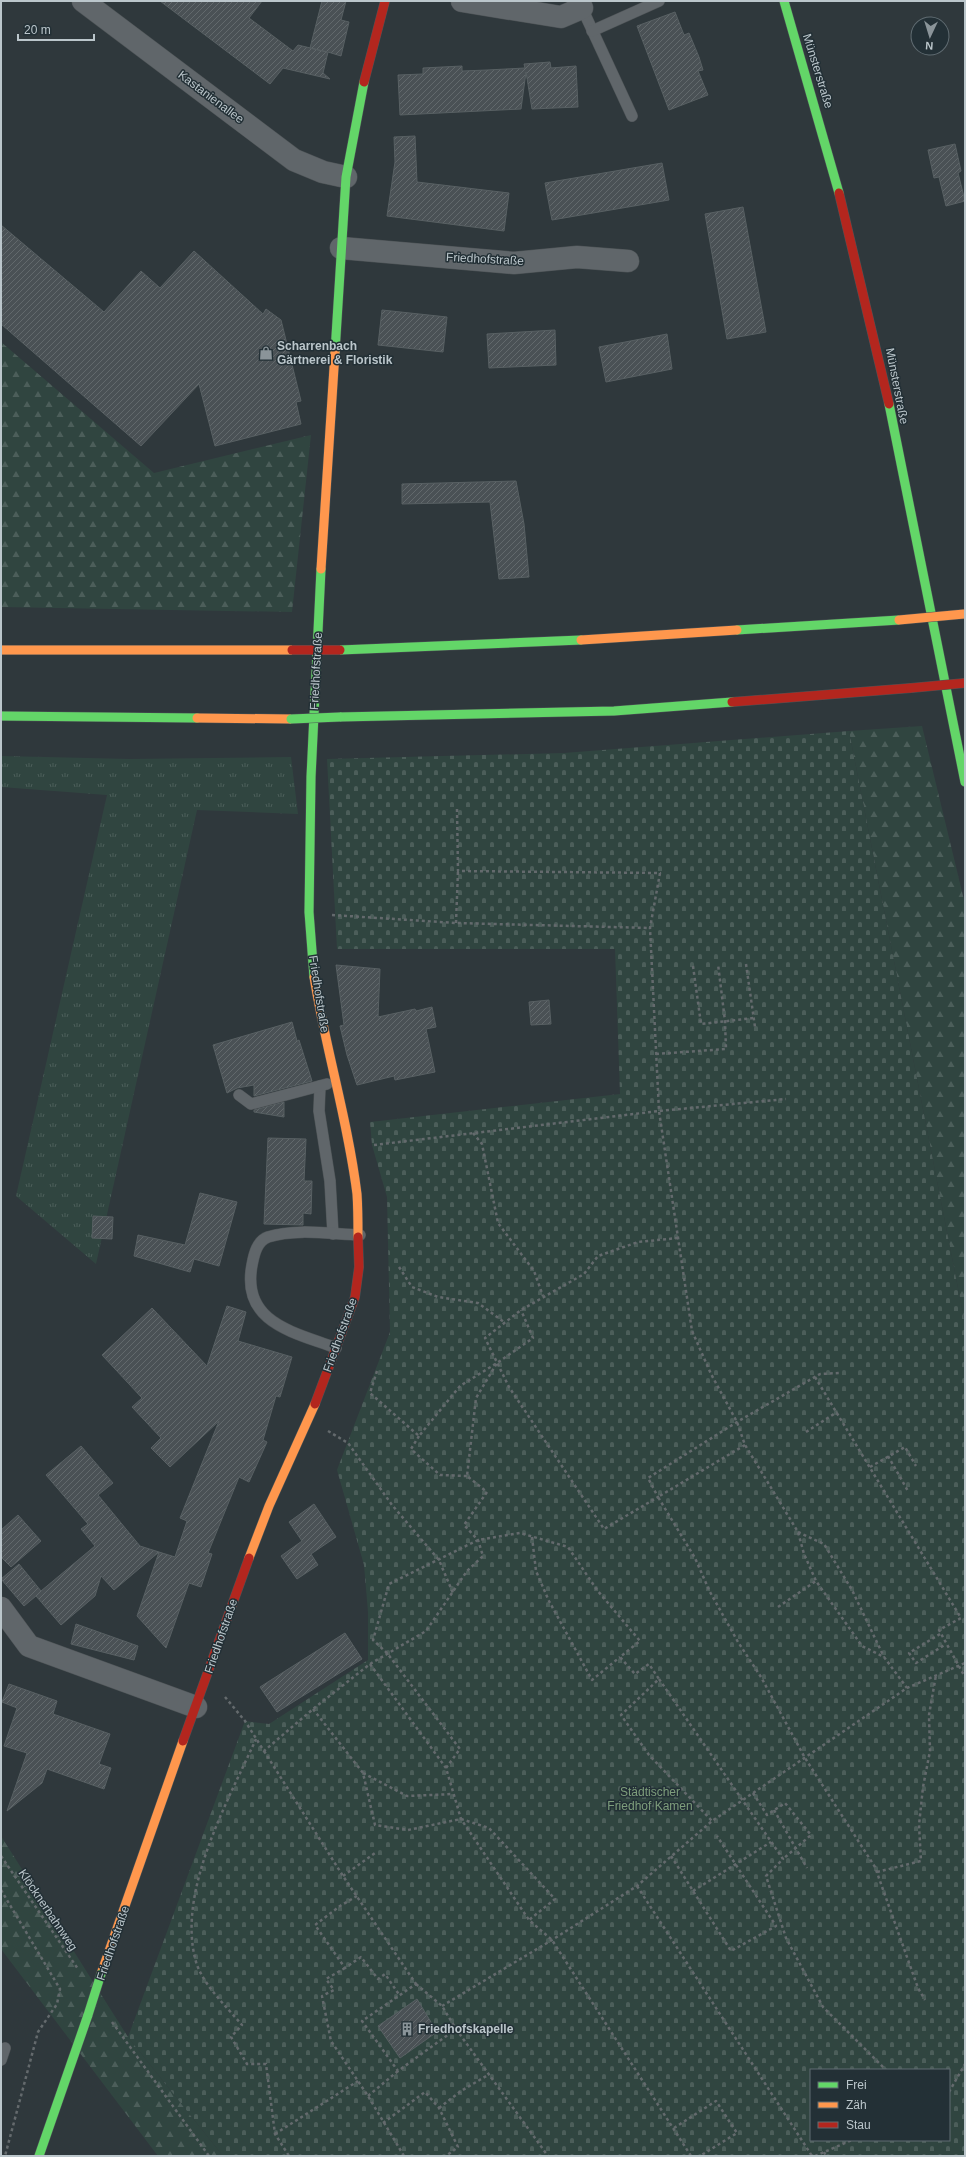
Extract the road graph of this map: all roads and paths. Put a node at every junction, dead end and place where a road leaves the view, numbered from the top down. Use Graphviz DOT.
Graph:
graph roads {
  1 [pos="83,1"];
  2 [pos="385,1"];
  3 [pos="462,1"];
  4 [pos="659,1"];
  5 [pos="784,1"];
  6 [pos="518,5"];
  7 [pos="580,5"];
  8 [pos="592,30"];
  9 [pos="632,116"];
  10 [pos="346,177"];
  11 [pos="341,248"];
  12 [pos="628,261"];
  13 [pos="964,614"];
  14 [pos="1,650"];
  15 [pos="965,683"];
  16 [pos="1,716"];
  17 [pos="965,782"];
  18 [pos="457,809"];
  19 [pos="458,871"];
  20 [pos="309,912"];
  21 [pos="456,923"];
  22 [pos="650,928"];
  23 [pos="718,964"];
  24 [pos="746,964"];
  25 [pos="693,966"];
  26 [pos="754,1018"];
  27 [pos="725,1021"];
  28 [pos="755,1027"];
  29 [pos="656,1054"];
  30 [pos="335,1082"];
  31 [pos="320,1086"];
  32 [pos="239,1095"];
  33 [pos="786,1099"];
  34 [pos="659,1111"];
  35 [pos="473,1133"];
  36 [pos="350,1149"];
  37 [pos="333,1234"];
  38 [pos="360,1235"];
  39 [pos="678,1238"];
  40 [pos="399,1267"];
  41 [pos="543,1296"];
  42 [pos="521,1310"];
  43 [pos="504,1322"];
  44 [pos="336,1348"];
  45 [pos="498,1363"];
  46 [pos="377,1371"];
  47 [pos="840,1373"];
  48 [pos="815,1377"];
  49 [pos="837,1412"];
  50 [pos="309,1418"];
  51 [pos="737,1422"];
  52 [pos="806,1432"];
  53 [pos="419,1436"];
  54 [pos="745,1445"];
  55 [pos="888,1456"];
  56 [pos="916,1466"];
  57 [pos="870,1467"];
  58 [pos="467,1476"];
  59 [pos="908,1491"];
  60 [pos="658,1497"];
  61 [pos="798,1532"];
  62 [pos="532,1537"];
  63 [pos="478,1540"];
  64 [pos="439,1560"];
  65 [pos="816,1581"];
  66 [pos="453,1593"];
  67 [pos="778,1607"];
  68 [pos="1,1608"];
  69 [pos="940,1634"];
  70 [pos="946,1644"];
  71 [pos="386,1653"];
  72 [pos="620,1657"];
  73 [pos="884,1657"];
  74 [pos="965,1663"];
  75 [pos="370,1664"];
  76 [pos="959,1666"];
  77 [pos="936,1675"];
  78 [pos="207,1676"];
  79 [pos="965,1677"];
  80 [pos="659,1679"];
  81 [pos="907,1688"];
  82 [pos="196,1707"];
  83 [pos="313,1709"];
  84 [pos="256,1738"];
  85 [pos="264,1751"];
  86 [pos="805,1758"];
  87 [pos="446,1768"];
  88 [pos="363,1773"];
  89 [pos="753,1793"];
  90 [pos="453,1794"];
  91 [pos="742,1801"];
  92 [pos="774,1810"];
  93 [pos="461,1819"];
  94 [pos="712,1821"];
  95 [pos="717,1836"];
  96 [pos="771,1842"];
  97 [pos="796,1848"];
  98 [pos="375,1853"];
  99 [pos="1,1856"];
  100 [pos="671,1856"];
  101 [pos="783,1859"];
  102 [pos="807,1868"];
  103 [pos="877,1872"];
  104 [pos="343,1876"];
  105 [pos="637,1886"];
  106 [pos="1,1890"];
  107 [pos="693,1891"];
  108 [pos="357,1896"];
  109 [pos="529,1920"];
  110 [pos="552,1940"];
  111 [pos="345,1968"];
  112 [pos="80,1973"];
  113 [pos="416,1984"];
  114 [pos="400,1996"];
  115 [pos="925,2000"];
  116 [pos="442,2006"];
  117 [pos="108,2017"];
  118 [pos="456,2029"];
  119 [pos="5,2048"];
  120 [pos="1,2060"];
  121 [pos="965,2064"];
  122 [pos="885,2069"];
  123 [pos="398,2071"];
  124 [pos="488,2075"];
  125 [pos="358,2081"];
  126 [pos="950,2090"];
  127 [pos="368,2096"];
  128 [pos="439,2108"];
  129 [pos="383,2123"];
  130 [pos="674,2128"];
  131 [pos="275,2134"];
  132 [pos="850,2141"];
  133 [pos="824,2152"];
  134 [pos="5,2156"];
  135 [pos="39,2156"];
  136 [pos="209,2156"];
  137 [pos="290,2156"];
  138 [pos="404,2156"];
  139 [pos="446,2156"];
  140 [pos="548,2156"];
  141 [pos="692,2156"];
  142 [pos="700,2156"];
  143 [pos="814,2156"];
  144 [pos="826,2156"];
  1 -- 10 [label="street, Kastanienallee"];
  2 -- 10 [label="main road, Friedhofstraße"];
  3 -- 6 [label="street"];
  4 -- 8 [label="lane"];
  5 -- 17 [label="main road, Münsterstraße"];
  6 -- 7 [label="street"];
  7 -- 8 [label="lane"];
  8 -- 9 [label="lane"];
  10 -- 11 [label="main road, Friedhofstraße"];
  11 -- 12 [label="street, Friedhofstraße"];
  11 -- 20 [label="main road, Friedhofstraße"];
  13 -- 14 [label="main road, bridge"];
  15 -- 16 [label="main road, bridge"];
  18 -- 19 [label="path"];
  19 -- 21 [label="path"];
  19 -- 22 [label="path"];
  20 -- 21 [label="path"];
  20 -- 30 [label="main road, Friedhofstraße"];
  21 -- 22 [label="path"];
  22 -- 29 [label="path"];
  23 -- 27 [label="path"];
  24 -- 26 [label="path"];
  25 -- 27 [label="path"];
  26 -- 27 [label="path"];
  26 -- 28 [label="path"];
  27 -- 29 [label="path"];
  29 -- 34 [label="path"];
  30 -- 31 [label="lane"];
  30 -- 36 [label="main road, Friedhofstraße"];
  31 -- 32 [label="lane"];
  31 -- 37 [label="lane"];
  33 -- 34 [label="path"];
  34 -- 35 [label="path"];
  34 -- 39 [label="path"];
  35 -- 36 [label="path"];
  35 -- 41 [label="path"];
  36 -- 38 [label="main road, Friedhofstraße"];
  37 -- 38 [label="lane"];
  37 -- 44 [label="lane"];
  38 -- 44 [label="main road, Friedhofstraße"];
  39 -- 41 [label="path"];
  39 -- 51 [label="path"];
  40 -- 43 [label="path"];
  41 -- 42 [label="path"];
  42 -- 43 [label="path"];
  42 -- 45 [label="path"];
  43 -- 45 [label="path"];
  44 -- 50 [label="main road, Friedhofstraße"];
  45 -- 53 [label="path"];
  45 -- 58 [label="path"];
  45 -- 60 [label="path"];
  46 -- 53 [label="path"];
  47 -- 48 [label="path"];
  48 -- 49 [label="path"];
  48 -- 51 [label="path"];
  49 -- 52 [label="path"];
  49 -- 57 [label="path"];
  50 -- 64 [label="path"];
  50 -- 78 [label="main road, Friedhofstraße"];
  51 -- 54 [label="path"];
  51 -- 60 [label="path"];
  53 -- 58 [label="path"];
  54 -- 60 [label="path"];
  54 -- 61 [label="path"];
  55 -- 56 [label="path"];
  55 -- 57 [label="path"];
  55 -- 59 [label="path"];
  57 -- 69 [label="path"];
  58 -- 63 [label="path"];
  60 -- 86 [label="path"];
  61 -- 65 [label="path"];
  61 -- 73 [label="path"];
  62 -- 63 [label="path"];
  62 -- 72 [label="path"];
  62 -- 72 [label="path"];
  63 -- 64 [label="path"];
  63 -- 66 [label="path"];
  64 -- 66 [label="path"];
  64 -- 71 [label="path"];
  65 -- 67 [label="path"];
  65 -- 73 [label="path"];
  66 -- 71 [label="path"];
  68 -- 82 [label="street"];
  69 -- 70 [label="path"];
  69 -- 70 [label="path"];
  70 -- 76 [label="path"];
  71 -- 75 [label="path"];
  71 -- 87 [label="path"];
  72 -- 80 [label="path"];
  73 -- 81 [label="path"];
  74 -- 76 [label="path"];
  75 -- 83 [label="path"];
  75 -- 87 [label="path"];
  76 -- 77 [label="path"];
  76 -- 79 [label="path"];
  77 -- 81 [label="path"];
  77 -- 103 [label="path"];
  78 -- 82 [label="main road, Friedhofstraße"];
  78 -- 84 [label="path"];
  80 -- 91 [label="path"];
  80 -- 94 [label="path"];
  81 -- 86 [label="path"];
  82 -- 135 [label="main road, Friedhofstraße, bridge"];
  83 -- 85 [label="path"];
  83 -- 88 [label="path"];
  84 -- 85 [label="path"];
  84 -- 131 [label="path"];
  85 -- 104 [label="path"];
  86 -- 89 [label="path"];
  86 -- 103 [label="path"];
  87 -- 90 [label="path"];
  88 -- 90 [label="path"];
  88 -- 93 [label="path"];
  89 -- 91 [label="path"];
  89 -- 92 [label="path"];
  90 -- 93 [label="path"];
  91 -- 94 [label="path"];
  91 -- 96 [label="path"];
  92 -- 97 [label="path"];
  92 -- 97 [label="path"];
  93 -- 109 [label="path"];
  93 -- 109 [label="path"];
  94 -- 100 [label="path"];
  95 -- 107 [label="path"];
  96 -- 101 [label="path"];
  96 -- 107 [label="path"];
  97 -- 101 [label="path"];
  97 -- 102 [label="path"];
  98 -- 104 [label="path"];
  99 -- 112 [label="path, Klöcknerbahnweg"];
  100 -- 105 [label="path"];
  100 -- 107 [label="path"];
  101 -- 122 [label="path"];
  103 -- 115 [label="path"];
  104 -- 108 [label="path"];
  105 -- 110 [label="path"];
  105 -- 143 [label="path"];
  106 -- 134 [label="path"];
  108 -- 111 [label="path"];
  108 -- 113 [label="path"];
  109 -- 110 [label="path"];
  110 -- 116 [label="path"];
  110 -- 130 [label="path"];
  111 -- 114 [label="path"];
  111 -- 125 [label="path"];
  113 -- 114 [label="path"];
  113 -- 116 [label="path"];
  114 -- 123 [label="path"];
  116 -- 118 [label="path"];
  117 -- 136 [label="path"];
  118 -- 123 [label="path"];
  118 -- 124 [label="path"];
  119 -- 120 [label="lane"];
  121 -- 126 [label="path"];
  123 -- 127 [label="path"];
  124 -- 128 [label="path"];
  124 -- 140 [label="path"];
  125 -- 127 [label="path"];
  125 -- 131 [label="path"];
  127 -- 129 [label="path"];
  128 -- 129 [label="path"];
  128 -- 139 [label="path"];
  129 -- 138 [label="path"];
  130 -- 141 [label="path"];
  130 -- 142 [label="path"];
  131 -- 137 [label="path"];
  132 -- 133 [label="path"];
  133 -- 143 [label="path"];
  133 -- 144 [label="path"];
}
